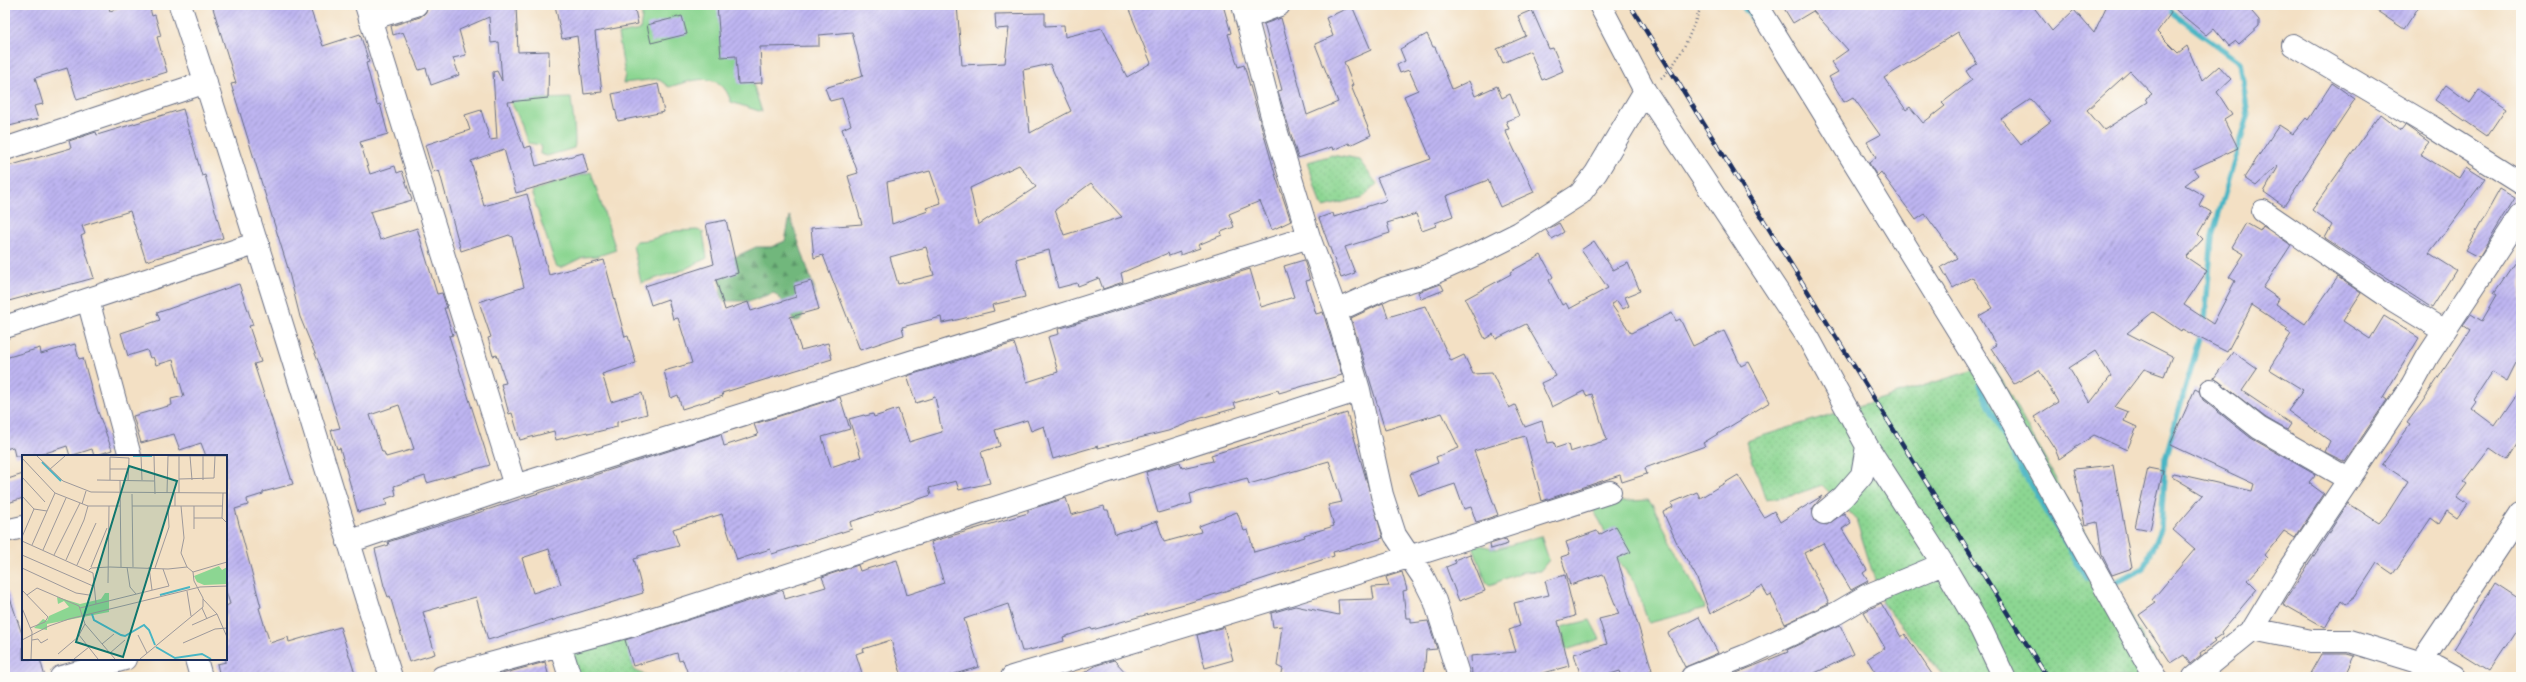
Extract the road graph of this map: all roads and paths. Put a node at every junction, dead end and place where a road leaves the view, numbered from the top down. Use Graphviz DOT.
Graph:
graph roads {
  1 [pos="180,5"];
  2 [pos="416,5"];
  3 [pos="1279,5"];
  4 [pos="1600,5"];
  5 [pos="1702,5"];
  6 [pos="1757,5"];
  7 [pos="368,12"];
  8 [pos="1244,12"];
  9 [pos="2293,45"];
  10 [pos="206,82"];
  11 [pos="1645,91"];
  12 [pos="5,149"];
  13 [pos="2521,183"];
  14 [pos="2263,211"];
  15 [pos="2521,215"];
  16 [pos="1309,237"];
  17 [pos="258,243"];
  18 [pos="88,300"];
  19 [pos="1336,311"];
  20 [pos="5,327"];
  21 [pos="2444,331"];
  22 [pos="1359,390"];
  23 [pos="2211,390"];
  24 [pos="1866,446"];
  25 [pos="130,455"];
  26 [pos="2348,479"];
  27 [pos="516,486"];
  28 [pos="1610,492"];
  29 [pos="1824,513"];
  30 [pos="2521,513"];
  31 [pos="22,527"];
  32 [pos="5,531"];
  33 [pos="348,542"];
  34 [pos="1411,557"];
  35 [pos="1943,564"];
  36 [pos="2253,629"];
  37 [pos="560,645"];
  38 [pos="121,660"];
  39 [pos="196,660"];
  40 [pos="2420,664"];
  41 [pos="1719,672"];
  42 [pos="61,677"];
  43 [pos="202,677"];
  44 [pos="391,677"];
  45 [pos="442,677"];
  46 [pos="570,677"];
  47 [pos="1012,677"];
  48 [pos="1459,677"];
  49 [pos="1692,677"];
  50 [pos="2004,677"];
  51 [pos="2155,677"];
  52 [pos="2194,677"];
  53 [pos="2454,677"];
  1 -- 10 [label="street"];
  2 -- 7 [label="street"];
  3 -- 8 [label="street"];
  4 -- 11 [label="street"];
  5 -- 11 [label="path"];
  6 -- 51 [label="street"];
  7 -- 27 [label="street"];
  8 -- 16 [label="street"];
  9 -- 13 [label="street"];
  10 -- 12 [label="street"];
  10 -- 17 [label="street"];
  11 -- 19 [label="street"];
  11 -- 24 [label="street"];
  14 -- 21 [label="street"];
  15 -- 21 [label="street"];
  16 -- 19 [label="street"];
  16 -- 27 [label="street"];
  17 -- 18 [label="street"];
  17 -- 33 [label="street"];
  18 -- 20 [label="street"];
  18 -- 25 [label="street"];
  19 -- 22 [label="street"];
  21 -- 26 [label="street"];
  22 -- 34 [label="street"];
  22 -- 37 [label="street"];
  23 -- 26 [label="street"];
  24 -- 29 [label="street"];
  24 -- 35 [label="street"];
  26 -- 36 [label="street"];
  27 -- 33 [label="street"];
  28 -- 34 [label="street"];
  30 -- 40 [label="street"];
  31 -- 32 [label="street"];
  33 -- 44 [label="street"];
  34 -- 47 [label="street"];
  34 -- 48 [label="street"];
  35 -- 41 [label="street"];
  35 -- 50 [label="street"];
  36 -- 40 [label="street"];
  36 -- 52 [label="street"];
  37 -- 45 [label="street"];
  37 -- 46 [label="street"];
  38 -- 42 [label="street"];
  39 -- 43 [label="street"];
  40 -- 53 [label="street"];
  41 -- 49 [label="street"];
}
